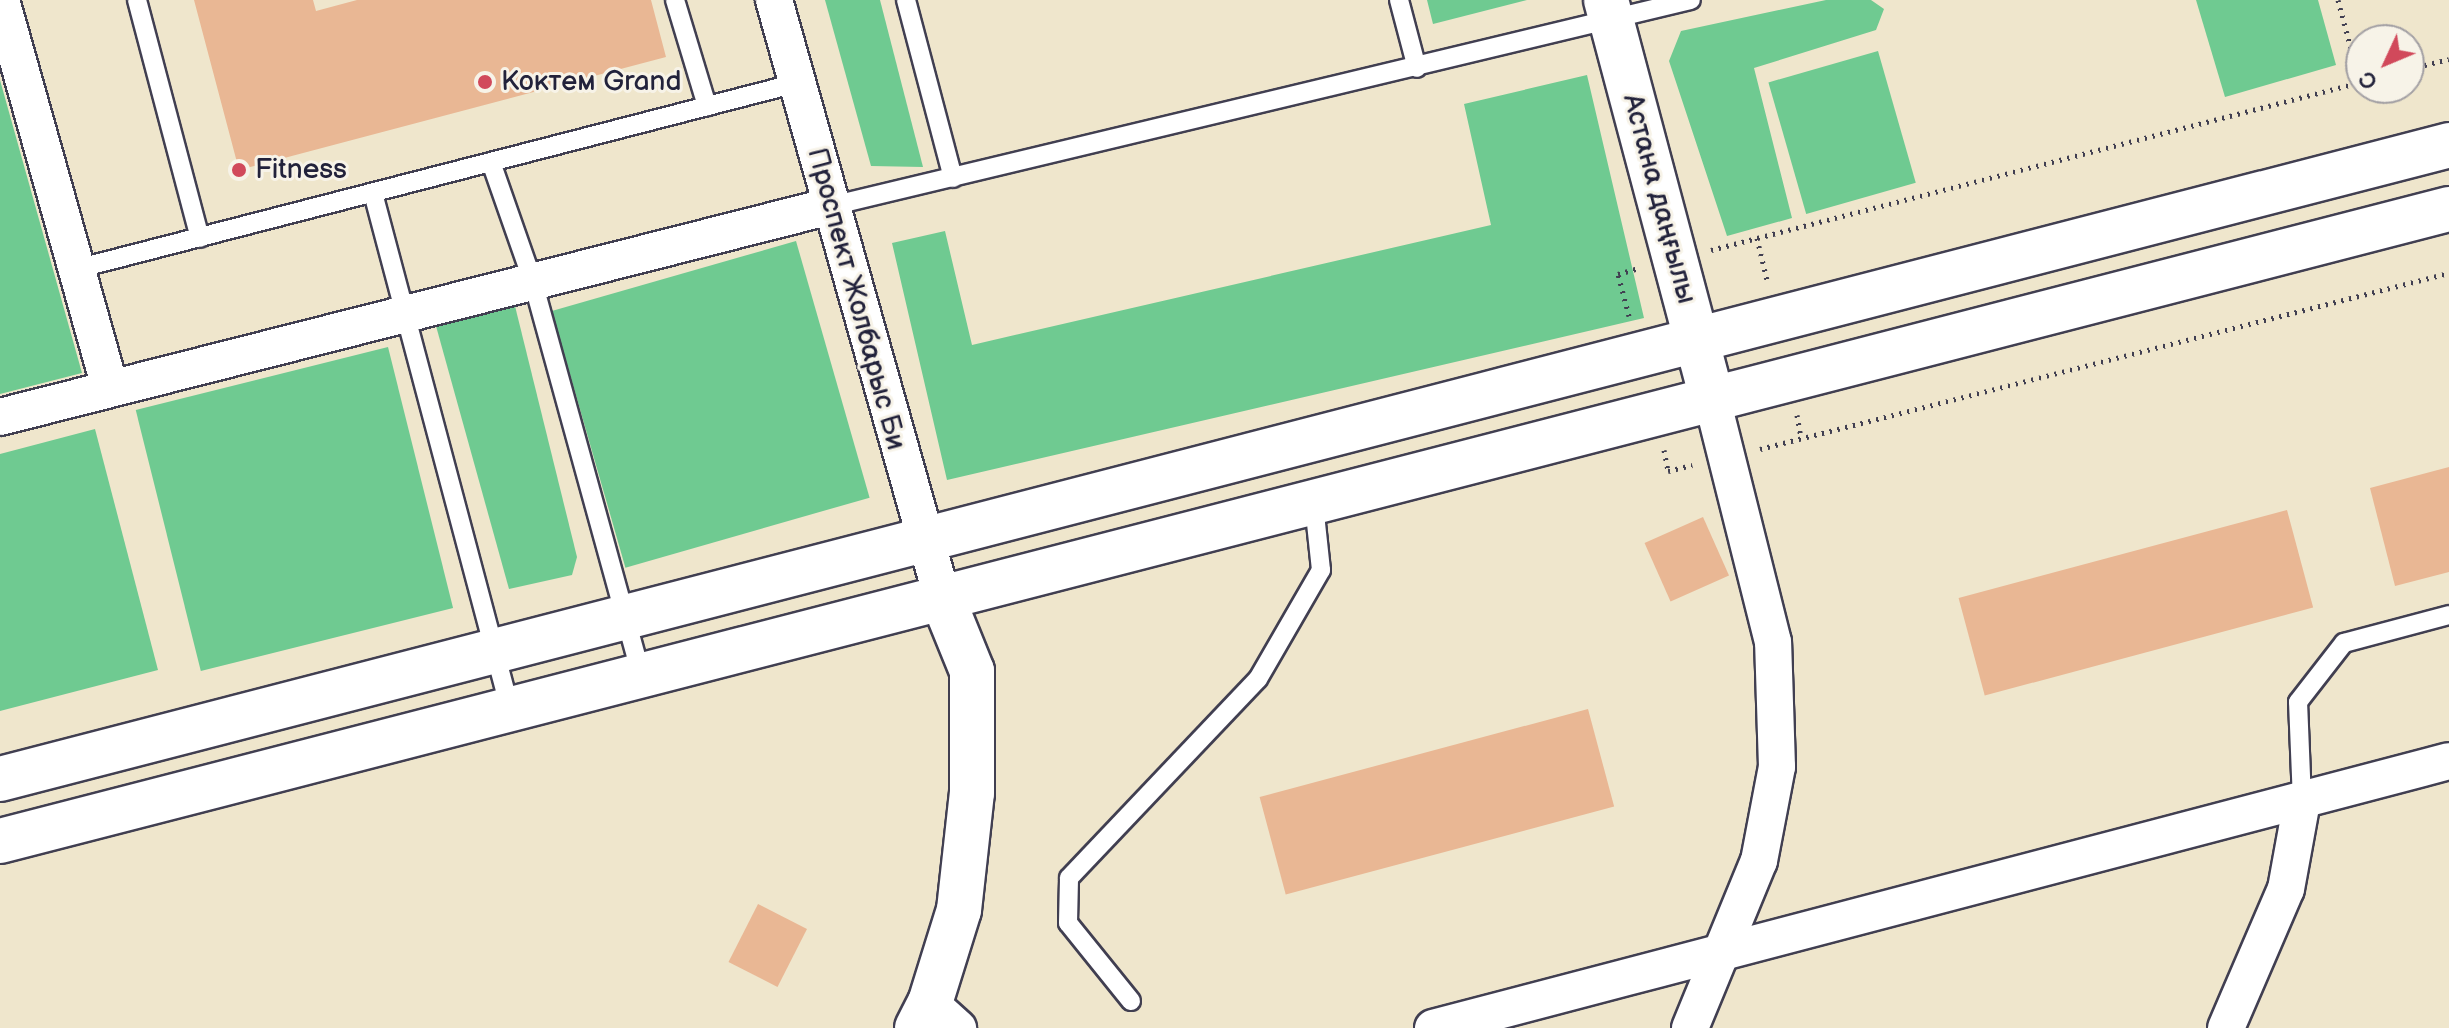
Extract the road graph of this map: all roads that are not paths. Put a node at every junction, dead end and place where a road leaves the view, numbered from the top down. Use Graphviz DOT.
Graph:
graph roads {
  1 [pos="1,0"];
  2 [pos="137,0"];
  3 [pos="675,0"];
  4 [pos="774,0"];
  5 [pos="906,0"];
  6 [pos="1399,0"];
  7 [pos="1691,0"];
  8 [pos="1608,11"];
  9 [pos="1417,68"];
  10 [pos="797,83"];
  11 [pos="707,106"];
  12 [pos="2449,145"];
  13 [pos="491,162"];
  14 [pos="953,178"];
  15 [pos="373,193"];
  16 [pos="831,206"];
  17 [pos="2449,209"];
  18 [pos="200,238"];
  19 [pos="76,269"];
  20 [pos="533,282"];
  21 [pos="406,314"];
  22 [pos="1696,337"];
  23 [pos="110,389"];
  24 [pos="1712,399"];
  25 [pos="0,417"];
  26 [pos="1314,504"];
  27 [pos="922,539"];
  28 [pos="942,597"];
  29 [pos="2449,615"];
  30 [pos="623,617"];
  31 [pos="494,651"];
  32 [pos="641,675"];
  33 [pos="510,709"];
  34 [pos="2449,761"];
  35 [pos="0,779"];
  36 [pos="2302,801"];
  37 [pos="0,841"];
  38 [pos="1722,952"];
  39 [pos="1131,1001"];
  40 [pos="935,1020"];
  41 [pos="1433,1028"];
  42 [pos="1690,1028"];
  43 [pos="2226,1028"];
  1 -- 19 [label="street"];
  2 -- 18 [label="lane"];
  3 -- 11 [label="lane"];
  4 -- 10 [label="street, Проспект Жолбарыс Би"];
  5 -- 14 [label="lane"];
  6 -- 9 [label="lane"];
  7 -- 8 [label="lane"];
  8 -- 9 [label="lane"];
  8 -- 22 [label="main road, Астана даңғылы"];
  9 -- 14 [label="lane"];
  10 -- 11 [label="lane"];
  10 -- 16 [label="street, Проспект Жолбарыс Би"];
  11 -- 13 [label="lane"];
  12 -- 22 [label="main road"];
  13 -- 15 [label="lane"];
  13 -- 20 [label="lane"];
  14 -- 16 [label="lane"];
  15 -- 18 [label="lane"];
  15 -- 21 [label="lane"];
  16 -- 20 [label="street"];
  16 -- 27 [label="street, Проспект Жолбарыс Би"];
  17 -- 24 [label="main road"];
  18 -- 19 [label="lane"];
  19 -- 23 [label="street"];
  20 -- 21 [label="street"];
  20 -- 30 [label="lane"];
  21 -- 23 [label="street"];
  21 -- 31 [label="lane"];
  22 -- 24 [label="main road, Астана даңғылы"];
  22 -- 27 [label="main road"];
  23 -- 25 [label="street"];
  24 -- 26 [label="main road"];
  24 -- 38 [label="street"];
  26 -- 28 [label="main road"];
  26 -- 39 [label="lane"];
  27 -- 28 [label="street, Проспект Жолбарыс Би"];
  27 -- 30 [label="main road"];
  28 -- 32 [label="main road"];
  28 -- 40 [label="main road"];
  29 -- 36 [label="lane"];
  30 -- 31 [label="main road"];
  30 -- 32 [label="lane"];
  31 -- 33 [label="lane"];
  31 -- 35 [label="main road"];
  32 -- 33 [label="main road"];
  33 -- 37 [label="main road"];
  34 -- 36 [label="street"];
  36 -- 38 [label="street"];
  36 -- 43 [label="street"];
  38 -- 41 [label="street"];
  38 -- 42 [label="street"];
}
